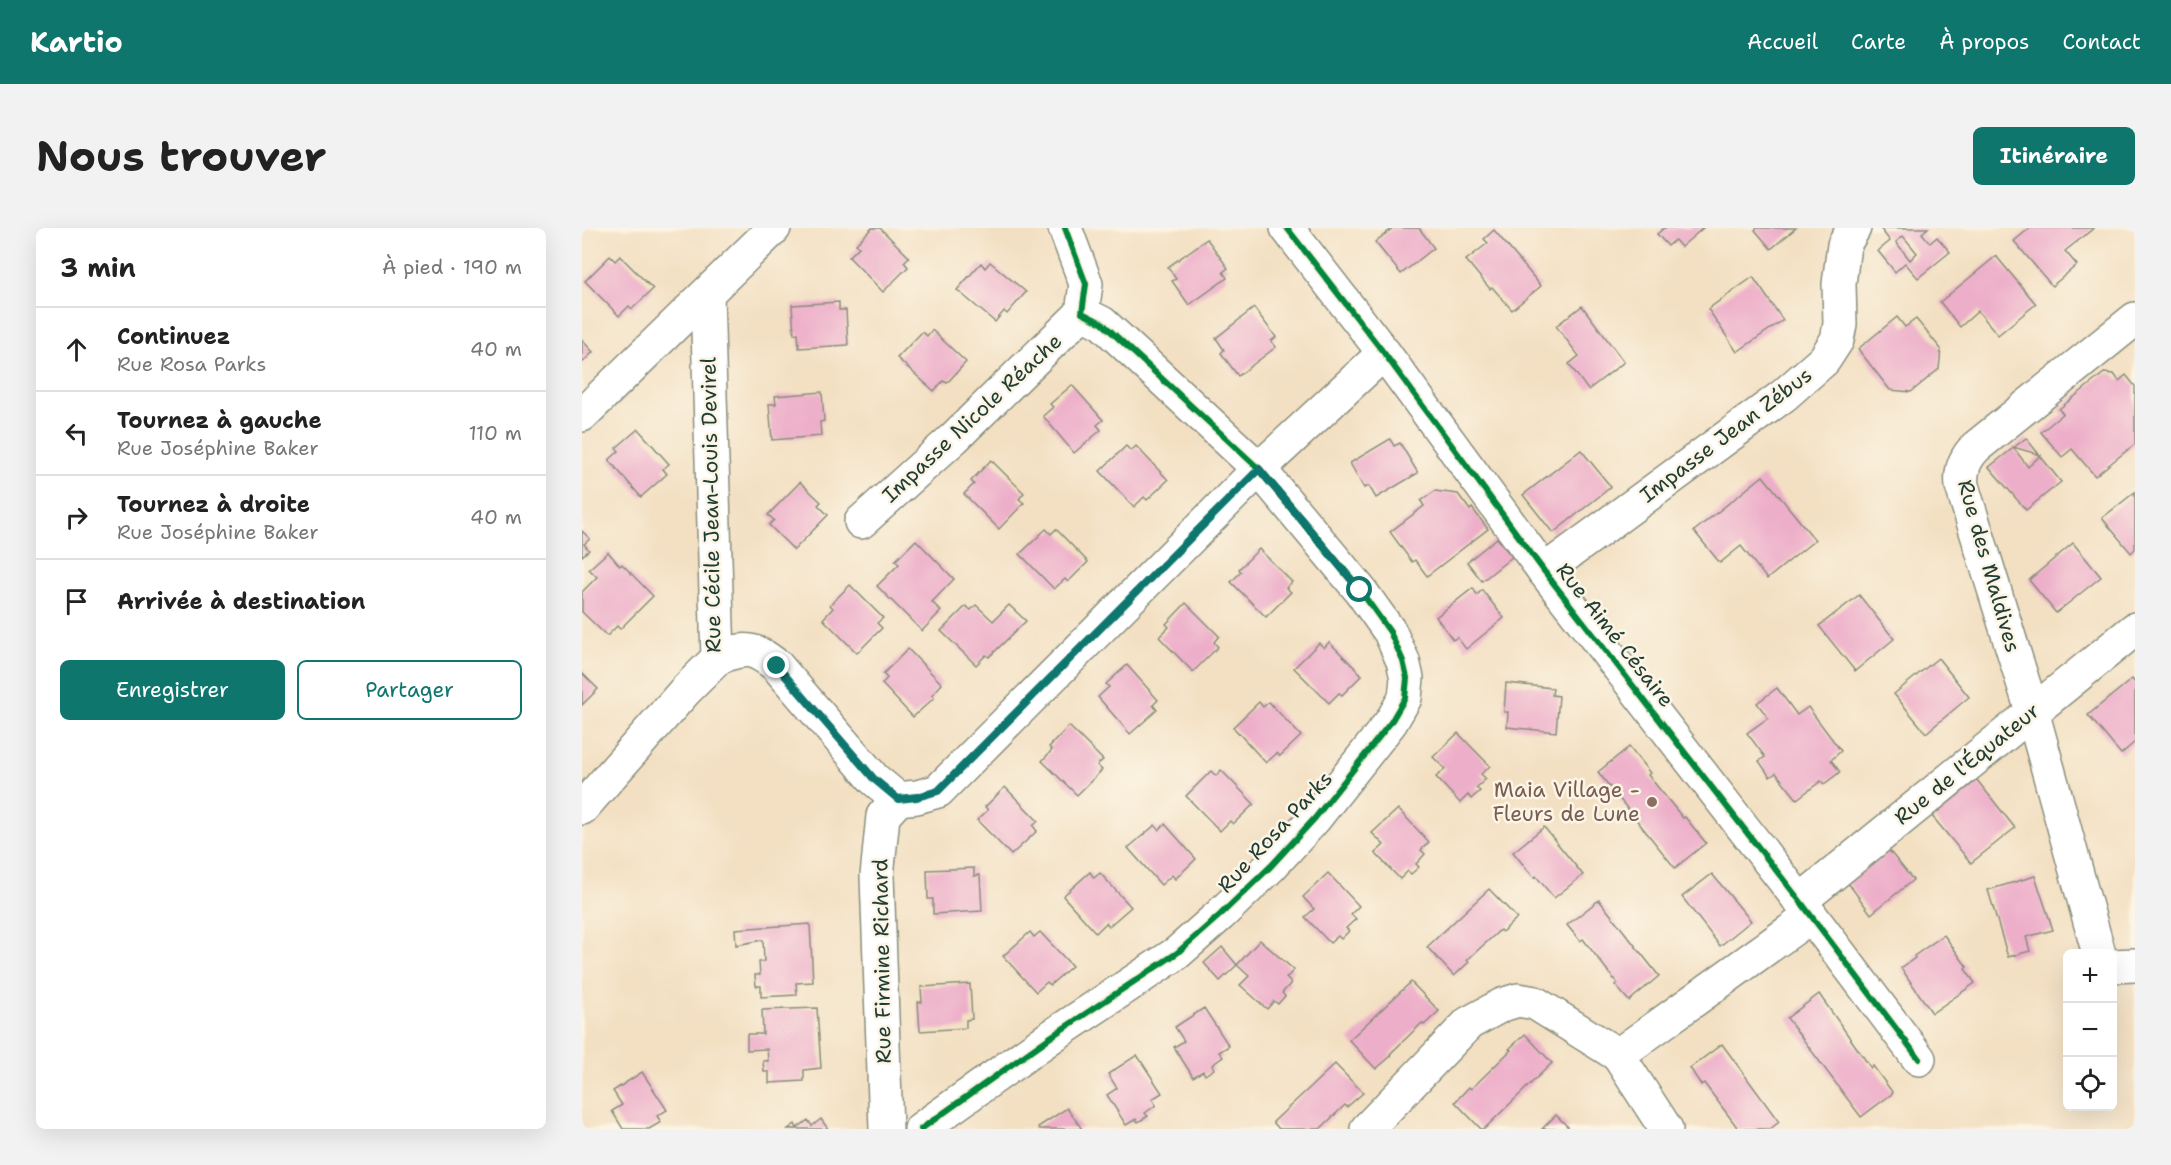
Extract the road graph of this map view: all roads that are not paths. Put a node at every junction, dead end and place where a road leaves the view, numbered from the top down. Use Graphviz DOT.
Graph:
graph roads {
  1 [pos="774,228"];
  2 [pos="1065,228"];
  3 [pos="1287,228"];
  4 [pos="1854,228"];
  5 [pos="707,295"];
  6 [pos="1082,313"];
  7 [pos="2135,319"];
  8 [pos="1384,353"];
  9 [pos="582,415"];
  10 [pos="1259,469"];
  11 [pos="861,522"];
  12 [pos="1544,571"];
  13 [pos="2135,629"];
  14 [pos="718,658"];
  15 [pos="2032,711"];
  16 [pos="898,799"];
  17 [pos="582,808"];
  18 [pos="1806,908"];
  19 [pos="2098,949"];
  20 [pos="2135,965"];
  21 [pos="2117,966"];
  22 [pos="1618,1055"];
  23 [pos="1919,1059"];
  24 [pos="886,1129"];
  25 [pos="921,1129"];
  26 [pos="1367,1129"];
  27 [pos="1666,1129"];
  1 -- 5 [label="street"];
  2 -- 6 [label="street"];
  3 -- 8 [label="street, Rue Aimé Césaire"];
  4 -- 12 [label="street, Impasse Jean Zébus"];
  5 -- 9 [label="street"];
  5 -- 14 [label="street, Rue Cécile Jean-Louis Devirel"];
  6 -- 10 [label="street, Rue Rosa Parks"];
  6 -- 11 [label="street, Impasse Nicole Réache"];
  7 -- 15 [label="street, Rue des Maldives"];
  8 -- 10 [label="street"];
  8 -- 12 [label="street, Rue Aimé Césaire"];
  10 -- 16 [label="street"];
  10 -- 25 [label="street, Rue Rosa Parks"];
  12 -- 18 [label="street, Rue Aimé Césaire"];
  13 -- 15 [label="street, Rue de l'Équateur"];
  14 -- 16 [label="street"];
  14 -- 17 [label="street, Rue Cécile Jean-Louis Devirel"];
  15 -- 18 [label="street, Rue de l'Équateur"];
  15 -- 19 [label="street, Rue des Maldives"];
  16 -- 24 [label="street, Rue Firmine Richard"];
  18 -- 22 [label="street, Rue de l'Équateur"];
  18 -- 23 [label="street, Rue Aimé Césaire"];
  20 -- 21 [label="street"];
  22 -- 26 [label="street"];
  22 -- 27 [label="street"];
}
